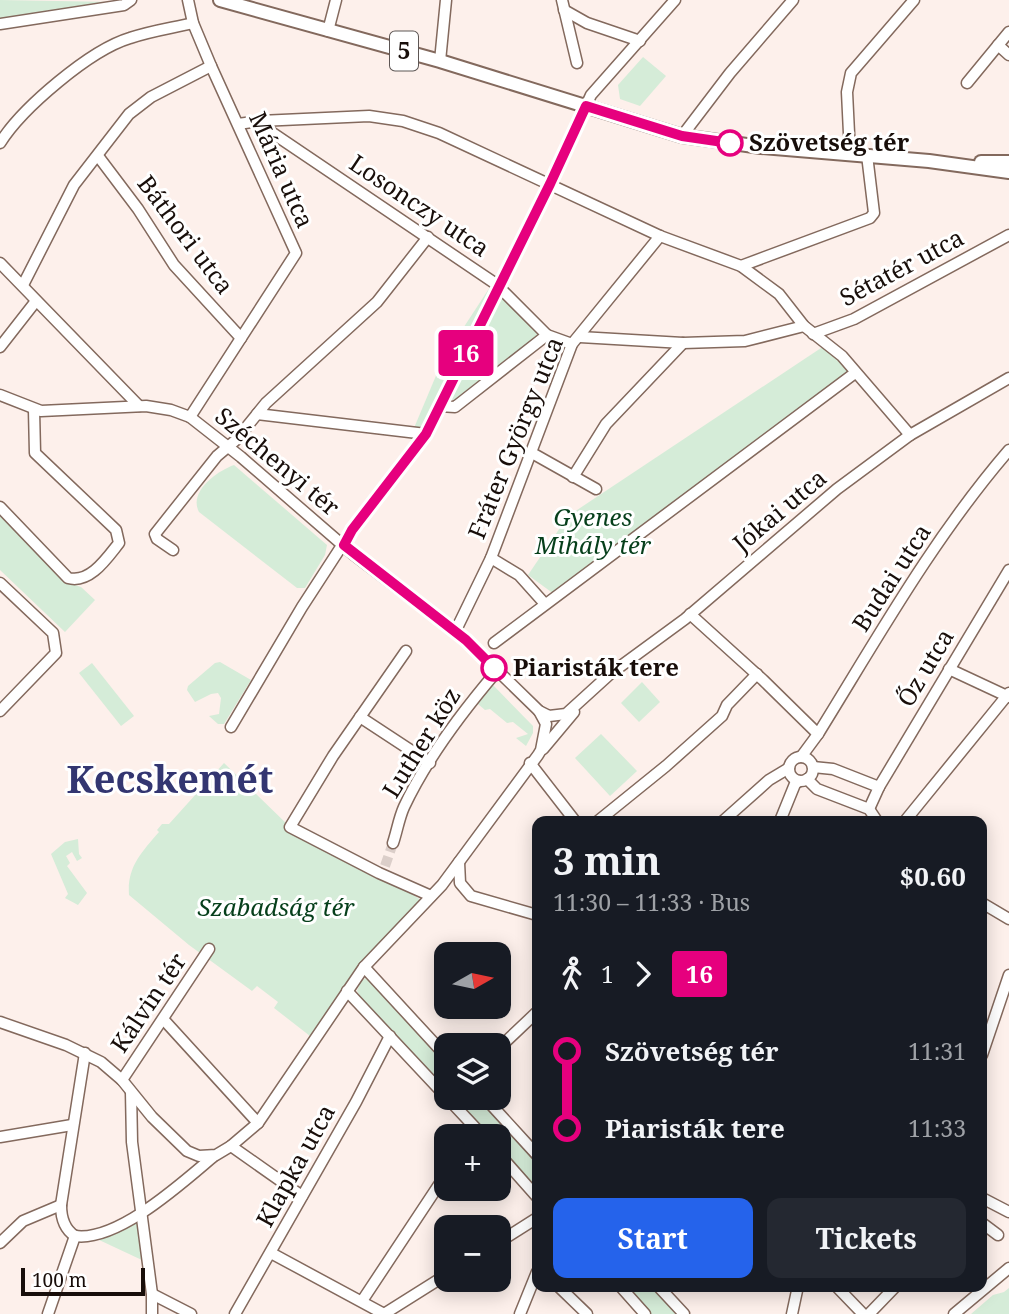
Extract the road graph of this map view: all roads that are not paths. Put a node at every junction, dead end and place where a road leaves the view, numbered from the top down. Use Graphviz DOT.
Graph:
graph roads {
  1 [pos="131,0"];
  2 [pos="188,0"];
  3 [pos="220,0"];
  4 [pos="336,0"];
  5 [pos="446,0"];
  6 [pos="675,0"];
  7 [pos="793,0"];
  8 [pos="914,0"];
  9 [pos="563,5"];
  10 [pos="193,23"];
  11 [pos="0,24"];
  12 [pos="328,31"];
  13 [pos="1009,32"];
  14 [pos="640,41"];
  15 [pos="998,46"];
  16 [pos="1009,55"];
  17 [pos="440,61"];
  18 [pos="577,63"];
  19 [pos="211,66"];
  20 [pos="967,83"];
  21 [pos="586,106"];
  22 [pos="260,121"];
  23 [pos="238,124"];
  24 [pos="682,136"];
  25 [pos="0,143"];
  26 [pos="850,154"];
  27 [pos="867,155"];
  28 [pos="98,156"];
  29 [pos="929,161"];
  30 [pos="1009,162"];
  31 [pos="1009,172"];
  32 [pos="550,184"];
  33 [pos="1009,235"];
  34 [pos="660,236"];
  35 [pos="428,237"];
  36 [pos="0,263"];
  37 [pos="741,266"];
  38 [pos="23,285"];
  39 [pos="500,287"];
  40 [pos="36,301"];
  41 [pos="804,326"];
  42 [pos="813,334"];
  43 [pos="547,335"];
  44 [pos="241,338"];
  45 [pos="576,340"];
  46 [pos="682,343"];
  47 [pos="0,347"];
  48 [pos="855,373"];
  49 [pos="1009,378"];
  50 [pos="0,395"];
  51 [pos="139,406"];
  52 [pos="439,406"];
  53 [pos="34,410"];
  54 [pos="257,414"];
  55 [pos="190,417"];
  56 [pos="426,434"];
  57 [pos="910,435"];
  58 [pos="229,447"];
  59 [pos="1009,450"];
  60 [pos="532,453"];
  61 [pos="573,477"];
  62 [pos="596,489"];
  63 [pos="0,507"];
  64 [pos="344,545"];
  65 [pos="173,550"];
  66 [pos="491,558"];
  67 [pos="1009,570"];
  68 [pos="0,583"];
  69 [pos="545,604"];
  70 [pos="690,614"];
  71 [pos="455,632"];
  72 [pos="494,643"];
  73 [pos="406,651"];
  74 [pos="949,669"];
  75 [pos="497,671"];
  76 [pos="757,674"];
  77 [pos="590,693"];
  78 [pos="1008,696"];
  79 [pos="539,710"];
  80 [pos="0,711"];
  81 [pos="360,717"];
  82 [pos="231,727"];
  83 [pos="818,734"];
  84 [pos="541,750"];
  85 [pos="808,762"];
  86 [pos="430,763"];
  87 [pos="530,763"];
  88 [pos="789,768"];
  89 [pos="803,780"];
  90 [pos="879,787"];
  91 [pos="869,809"];
  92 [pos="571,816"];
  93 [pos="604,816"];
  94 [pos="729,816"];
  95 [pos="782,816"];
  96 [pos="874,816"];
  97 [pos="909,816"];
  98 [pos="393,843"];
  99 [pos="459,862"];
  100 [pos="430,896"];
  101 [pos="987,906"];
  102 [pos="532,914"];
  103 [pos="1009,919"];
  104 [pos="209,949"];
  105 [pos="363,967"];
  106 [pos="1009,975"];
  107 [pos="347,991"];
  108 [pos="532,1017"];
  109 [pos="164,1020"];
  110 [pos="0,1022"];
  111 [pos="987,1034"];
  112 [pos="390,1036"];
  113 [pos="511,1037"];
  114 [pos="434,1043"];
  115 [pos="85,1053"];
  116 [pos="122,1080"];
  117 [pos="434,1084"];
  118 [pos="131,1091"];
  119 [pos="457,1110"];
  120 [pos="496,1110"];
  121 [pos="258,1123"];
  122 [pos="469,1124"];
  123 [pos="72,1125"];
  124 [pos="0,1137"];
  125 [pos="231,1146"];
  126 [pos="532,1150"];
  127 [pos="216,1155"];
  128 [pos="511,1168"];
  129 [pos="532,1191"];
  130 [pos="434,1192"];
  131 [pos="302,1196"];
  132 [pos="1008,1199"];
  133 [pos="987,1201"];
  134 [pos="61,1205"];
  135 [pos="1004,1210"];
  136 [pos="141,1214"];
  137 [pos="532,1221"];
  138 [pos="987,1227"];
  139 [pos="511,1234"];
  140 [pos="998,1235"];
  141 [pos="75,1236"];
  142 [pos="0,1243"];
  143 [pos="271,1253"];
  144 [pos="1009,1268"];
  145 [pos="434,1283"];
  146 [pos="532,1284"];
  147 [pos="987,1286"];
  148 [pos="564,1292"];
  149 [pos="625,1292"];
  150 [pos="664,1292"];
  151 [pos="797,1292"];
  152 [pos="842,1292"];
  153 [pos="890,1292"];
  154 [pos="980,1292"];
  155 [pos="152,1294"];
  156 [pos="362,1301"];
  157 [pos="48,1314"];
  158 [pos="152,1314"];
  159 [pos="191,1314"];
  160 [pos="235,1314"];
  161 [pos="384,1314"];
  162 [pos="520,1314"];
  163 [pos="587,1314"];
  164 [pos="645,1314"];
  165 [pos="684,1314"];
  166 [pos="792,1314"];
  167 [pos="863,1314"];
  168 [pos="869,1314"];
  169 [pos="954,1314"];
  1 -- 11 [label="street"];
  2 -- 10 [label="street, Mária utca"];
  3 -- 12 [label="main road, 5"];
  4 -- 12 [label="street"];
  5 -- 17 [label="street"];
  6 -- 14 [label="street"];
  7 -- 24 [label="street"];
  8 -- 26 [label="street"];
  9 -- 14 [label="street"];
  9 -- 18 [label="street"];
  10 -- 19 [label="street, Mária utca"];
  10 -- 25 [label="street"];
  12 -- 17 [label="main road, 5"];
  13 -- 15 [label="street"];
  14 -- 21 [label="street"];
  15 -- 16 [label="street"];
  15 -- 20 [label="street"];
  17 -- 21 [label="main road, 5"];
  19 -- 23 [label="street, Mária utca"];
  19 -- 28 [label="street"];
  21 -- 24 [label="main road, 5"];
  21 -- 32 [label="street"];
  22 -- 23 [label="street"];
  22 -- 32 [label="street"];
  22 -- 35 [label="street, Losonczy utca"];
  23 -- 44 [label="street, Mária utca"];
  24 -- 26 [label="main road, 5"];
  26 -- 27 [label="main road, 5"];
  27 -- 29 [label="main road, 5"];
  27 -- 37 [label="street"];
  28 -- 38 [label="street"];
  28 -- 44 [label="street, Báthori utca"];
  29 -- 30 [label="main road, 5"];
  29 -- 31 [label="main road, 5"];
  32 -- 34 [label="street"];
  32 -- 39 [label="street"];
  33 -- 42 [label="street, Sétatér utca"];
  34 -- 37 [label="street"];
  34 -- 45 [label="street, Fráter György utca"];
  35 -- 39 [label="street, Losonczy utca"];
  35 -- 54 [label="street"];
  36 -- 38 [label="street"];
  37 -- 41 [label="street"];
  38 -- 40 [label="street"];
  39 -- 43 [label="street, Losonczy utca"];
  39 -- 52 [label="street"];
  40 -- 47 [label="street"];
  40 -- 51 [label="street"];
  41 -- 42 [label="street"];
  41 -- 46 [label="street"];
  42 -- 48 [label="street"];
  43 -- 45 [label="street"];
  43 -- 52 [label="street"];
  44 -- 55 [label="street, Mária utca"];
  45 -- 46 [label="street"];
  45 -- 60 [label="street, Fráter György utca"];
  46 -- 61 [label="street"];
  48 -- 57 [label="street"];
  48 -- 69 [label="street"];
  49 -- 57 [label="street, Jókai utca"];
  50 -- 53 [label="street"];
  51 -- 53 [label="street"];
  51 -- 55 [label="street"];
  52 -- 56 [label="street"];
  53 -- 63 [label="street"];
  54 -- 56 [label="street"];
  54 -- 58 [label="street"];
  55 -- 58 [label="street, Széchenyi tér"];
  56 -- 64 [label="street"];
  57 -- 70 [label="street, Jókai utca"];
  58 -- 64 [label="street, Széchenyi tér"];
  58 -- 65 [label="street"];
  59 -- 83 [label="street, Budai utca"];
  60 -- 61 [label="street"];
  60 -- 66 [label="street, Fráter György utca"];
  61 -- 62 [label="street"];
  64 -- 71 [label="street"];
  64 -- 82 [label="street, Széchenyi tér"];
  66 -- 69 [label="street"];
  66 -- 71 [label="street"];
  67 -- 74 [label="street, Őz utca"];
  68 -- 80 [label="street"];
  69 -- 72 [label="street"];
  70 -- 76 [label="street"];
  70 -- 77 [label="street, Jókai utca"];
  71 -- 75 [label="street"];
  73 -- 81 [label="street"];
  74 -- 78 [label="street"];
  74 -- 90 [label="street, Őz utca"];
  75 -- 79 [label="street"];
  75 -- 86 [label="street, Luther köz"];
  76 -- 83 [label="street"];
  76 -- 93 [label="street"];
  77 -- 79 [label="street"];
  77 -- 84 [label="street"];
  78 -- 97 [label="street"];
  79 -- 84 [label="street"];
  81 -- 86 [label="street"];
  81 -- 100 [label="street"];
  83 -- 85 [label="street, Budai utca"];
  84 -- 87 [label="street"];
  85 -- 88 [label="street"];
  85 -- 89 [label="street"];
  85 -- 90 [label="street"];
  86 -- 98 [label="street, Luther köz"];
  87 -- 92 [label="street"];
  87 -- 99 [label="street"];
  88 -- 89 [label="street"];
  88 -- 94 [label="street"];
  89 -- 91 [label="street"];
  89 -- 95 [label="street"];
  90 -- 91 [label="street, Őz utca"];
  91 -- 96 [label="street"];
  99 -- 100 [label="street"];
  99 -- 102 [label="street"];
  100 -- 105 [label="street"];
  101 -- 103 [label="street"];
  104 -- 109 [label="street, Kálvin tér"];
  105 -- 107 [label="street"];
  105 -- 114 [label="street"];
  106 -- 111 [label="street"];
  107 -- 112 [label="street"];
  107 -- 121 [label="street"];
  108 -- 113 [label="street"];
  109 -- 116 [label="street, Kálvin tér"];
  109 -- 121 [label="street"];
  110 -- 115 [label="street"];
  112 -- 117 [label="street"];
  112 -- 131 [label="street, Klapka utca"];
  115 -- 116 [label="street"];
  115 -- 123 [label="street"];
  116 -- 118 [label="street"];
  118 -- 127 [label="street"];
  118 -- 136 [label="street"];
  119 -- 122 [label="street"];
  120 -- 126 [label="street"];
  121 -- 125 [label="street"];
  123 -- 124 [label="street"];
  123 -- 134 [label="street"];
  125 -- 127 [label="street"];
  125 -- 131 [label="street"];
  127 -- 136 [label="street"];
  128 -- 129 [label="street"];
  130 -- 156 [label="street"];
  131 -- 143 [label="street, Klapka utca"];
  132 -- 135 [label="street"];
  133 -- 135 [label="street"];
  134 -- 141 [label="street"];
  134 -- 142 [label="street"];
  136 -- 141 [label="street"];
  136 -- 155 [label="street"];
  137 -- 139 [label="street"];
  138 -- 140 [label="street"];
  141 -- 157 [label="street"];
  143 -- 156 [label="street"];
  143 -- 160 [label="street, Klapka utca"];
  144 -- 147 [label="street"];
  145 -- 161 [label="street"];
  146 -- 162 [label="street"];
  148 -- 163 [label="street"];
  149 -- 164 [label="street"];
  150 -- 165 [label="street"];
  151 -- 166 [label="street"];
  152 -- 167 [label="street"];
  153 -- 168 [label="street"];
  154 -- 169 [label="street"];
  155 -- 158 [label="street"];
  155 -- 159 [label="street"];
  156 -- 161 [label="street"];
}
